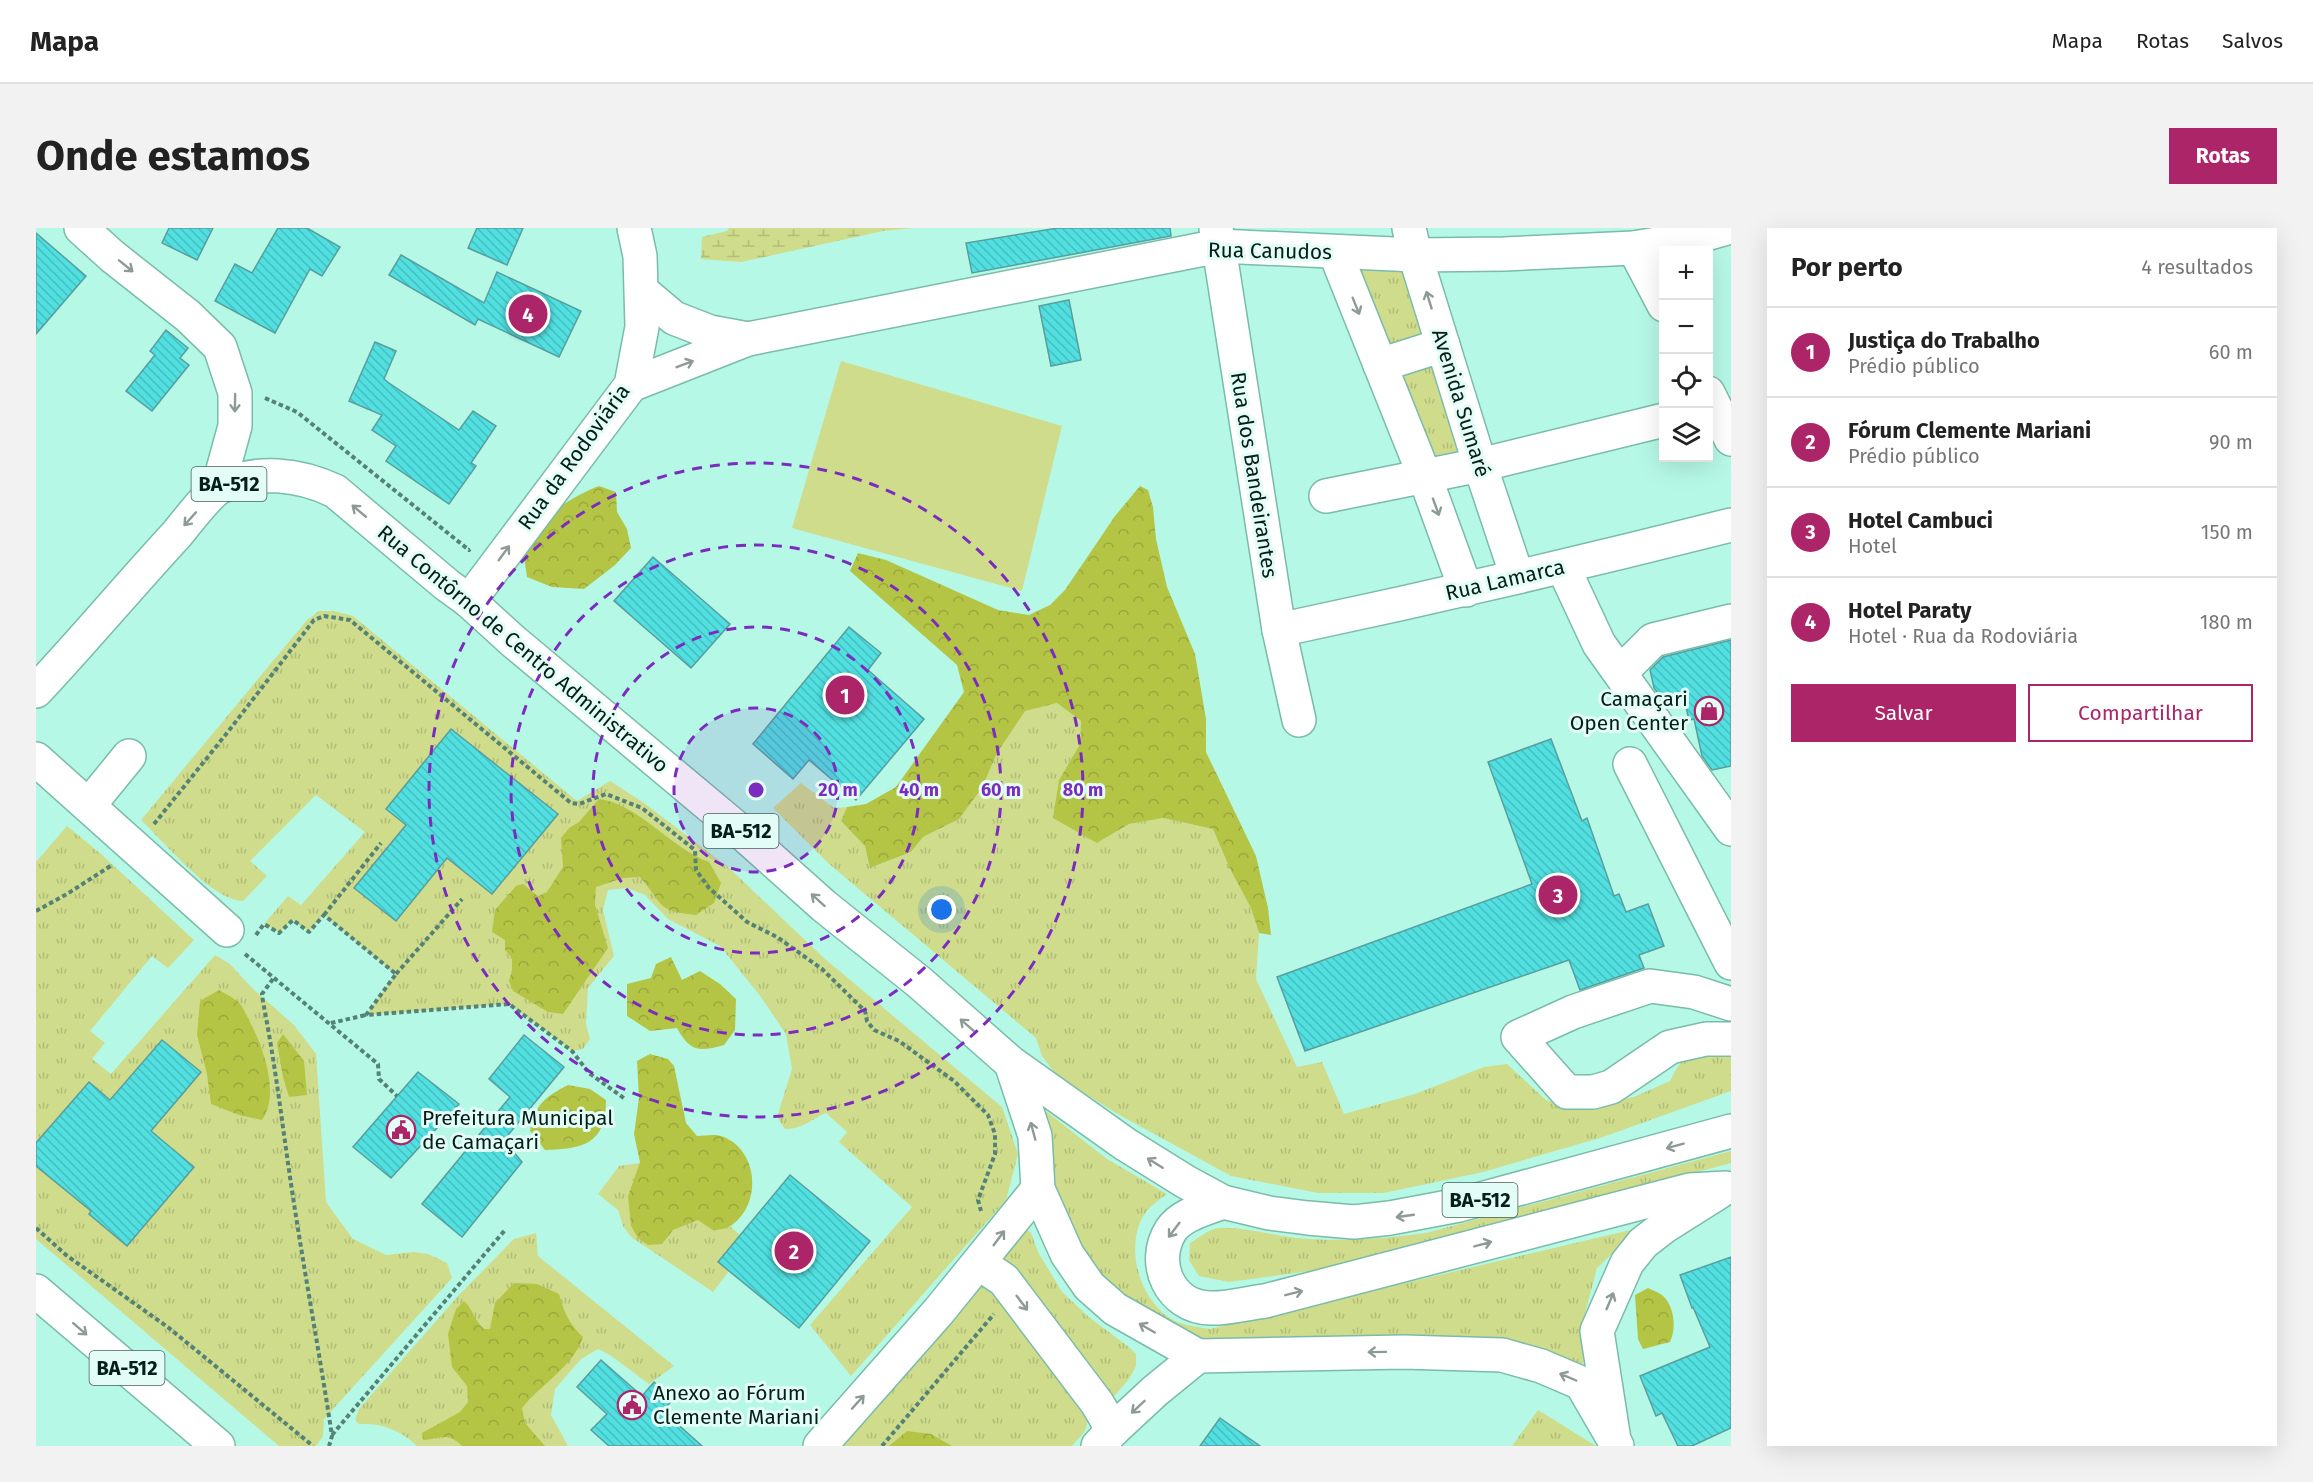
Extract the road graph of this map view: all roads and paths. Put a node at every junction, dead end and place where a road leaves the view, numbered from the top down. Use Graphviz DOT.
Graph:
graph roads {
  1 [pos="81,228"];
  2 [pos="634,228"];
  3 [pos="1727,228"];
  4 [pos="1218,237"];
  5 [pos="1412,242"];
  6 [pos="1635,248"];
  7 [pos="1335,252"];
  8 [pos="642,291"];
  9 [pos="1661,300"];
  10 [pos="748,339"];
  11 [pos="1443,345"];
  12 [pos="1380,366"];
  13 [pos="630,385"];
  14 [pos="264,397"];
  15 [pos="1713,407"];
  16 [pos="1659,421"];
  17 [pos="1731,439"];
  18 [pos="1480,465"];
  19 [pos="1425,477"];
  20 [pos="218,488"];
  21 [pos="1326,496"];
  22 [pos="1731,525"];
  23 [pos="476,541"];
  24 [pos="1563,567"];
  25 [pos="1517,576"];
  26 [pos="1466,590"];
  27 [pos="469,601"];
  28 [pos="1731,621"];
  29 [pos="1279,630"];
  30 [pos="1620,673"];
  31 [pos="39,686"];
  32 [pos="1299,720"];
  33 [pos="129,756"];
  34 [pos="36,759"];
  35 [pos="1630,764"];
  36 [pos="88,805"];
  37 [pos="1731,829"];
  38 [pos="381,843"];
  39 [pos="135,846"];
  40 [pos="462,899"];
  41 [pos="36,911"];
  42 [pos="324,915"];
  43 [pos="264,924"];
  44 [pos="232,939"];
  45 [pos="1731,963"];
  46 [pos="396,974"];
  47 [pos="273,978"];
  48 [pos="1731,1004"];
  49 [pos="366,1015"];
  50 [pos="330,1023"];
  51 [pos="1731,1039"];
  52 [pos="1011,1063"];
  53 [pos="397,1096"];
  54 [pos="625,1099"];
  55 [pos="1731,1131"];
  56 [pos="1728,1187"];
  57 [pos="1038,1189"];
  58 [pos="1224,1202"];
  59 [pos="983,1218"];
  60 [pos="36,1228"];
  61 [pos="505,1230"];
  62 [pos="979,1263"];
  63 [pos="36,1291"];
  64 [pos="1014,1293"];
  65 [pos="1198,1356"];
  66 [pos="332,1436"];
  67 [pos="1105,1438"];
  68 [pos="1616,1443"];
  69 [pos="218,1446"];
  70 [pos="313,1446"];
  71 [pos="329,1446"];
  72 [pos="820,1446"];
  73 [pos="882,1446"];
  1 -- 20 [label="street, one-way"];
  2 -- 8 [label="street, Rua da Rodoviária"];
  3 -- 6 [label="street, Rua Canudos"];
  4 -- 7 [label="street, Rua Canudos"];
  4 -- 10 [label="street, Rua Canudos"];
  4 -- 29 [label="street, Rua dos Bandeirantes"];
  5 -- 6 [label="street, Rua Canudos"];
  5 -- 7 [label="street, Rua Canudos"];
  11 -- 5 [label="street, Avenida Sumaré, one-way"];
  6 -- 9 [label="street"];
  7 -- 12 [label="street, one-way"];
  8 -- 10 [label="street, Rua Canudos"];
  8 -- 13 [label="street, Rua da Rodoviária"];
  13 -- 10 [label="street, Rua Canudos, one-way"];
  11 -- 12 [label="street"];
  11 -- 18 [label="street, Avenida Sumaré"];
  12 -- 19 [label="street"];
  27 -- 13 [label="street, Rua da Rodoviária, one-way"];
  14 -- 23 [label="path"];
  15 -- 17 [label="street"];
  16 -- 18 [label="street"];
  18 -- 19 [label="street"];
  18 -- 25 [label="street, Avenida Sumaré"];
  19 -- 21 [label="street"];
  19 -- 26 [label="street, one-way"];
  27 -- 20 [label="street, Rua Contôrno de Centro Administrativo / BA-512, one-way"];
  20 -- 31 [label="street, BA-512, one-way"];
  22 -- 24 [label="street, Rua Lamarca"];
  24 -- 25 [label="street, Rua Lamarca"];
  24 -- 30 [label="street"];
  25 -- 26 [label="street, Rua Lamarca"];
  26 -- 29 [label="street, Rua Lamarca"];
  52 -- 27 [label="street, Rua Contôrno de Centro Administrativo / BA-512, one-way"];
  28 -- 30 [label="street"];
  29 -- 32 [label="street, Rua dos Bandeirantes"];
  30 -- 37 [label="street"];
  33 -- 36 [label="street"];
  34 -- 36 [label="street"];
  35 -- 45 [label="street"];
  36 -- 39 [label="street"];
  38 -- 42 [label="path"];
  39 -- 41 [label="path"];
  39 -- 44 [label="street"];
  39 -- 59 [label="path"];
  40 -- 46 [label="path"];
  42 -- 43 [label="path"];
  42 -- 46 [label="path"];
  44 -- 47 [label="path"];
  46 -- 49 [label="path"];
  47 -- 50 [label="path"];
  47 -- 66 [label="path"];
  48 -- 51 [label="street"];
  49 -- 50 [label="path"];
  49 -- 54 [label="path"];
  50 -- 53 [label="path"];
  57 -- 52 [label="street, one-way"];
  58 -- 52 [label="street, Rua Contôrno de Centro Administrativo / BA-512, one-way"];
  55 -- 58 [label="street, BA-512, one-way"];
  58 -- 56 [label="street, one-way"];
  68 -- 56 [label="street, one-way"];
  62 -- 57 [label="street, one-way"];
  65 -- 57 [label="street, one-way"];
  60 -- 70 [label="path"];
  61 -- 66 [label="path"];
  62 -- 64 [label="street"];
  72 -- 62 [label="street, one-way"];
  63 -- 69 [label="street, BA-512, one-way"];
  64 -- 67 [label="street, one-way"];
  64 -- 73 [label="path"];
  65 -- 67 [label="street, one-way"];
  68 -- 65 [label="street, one-way"];
  66 -- 71 [label="path"];
}
